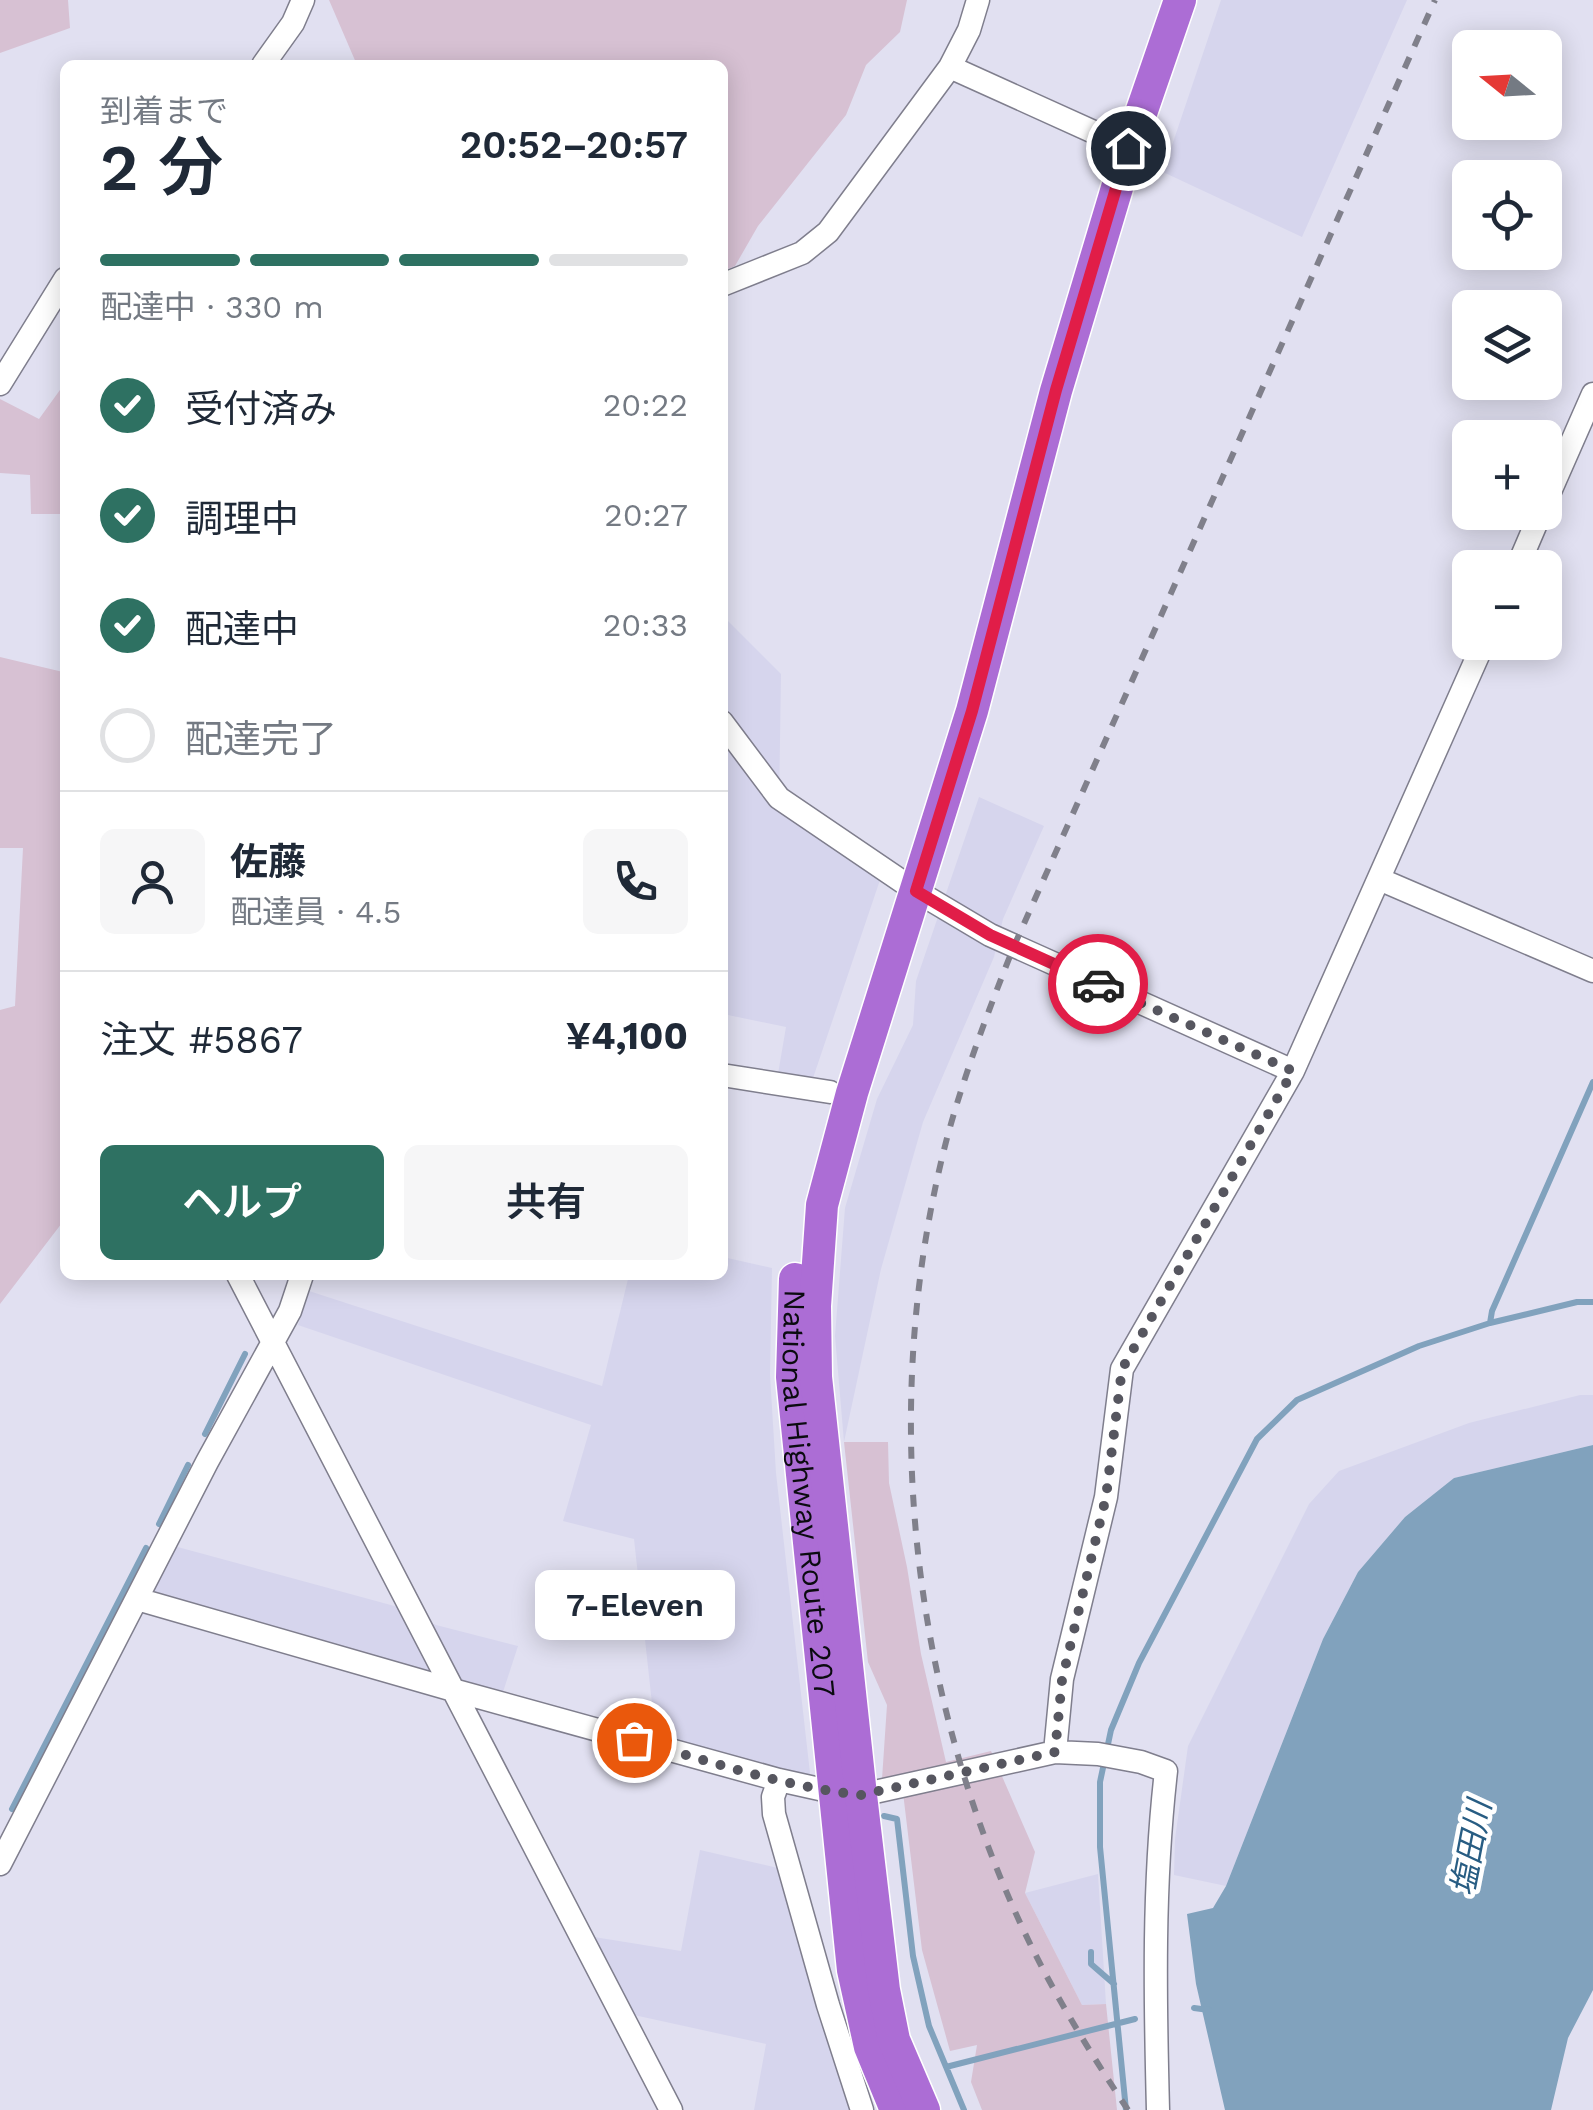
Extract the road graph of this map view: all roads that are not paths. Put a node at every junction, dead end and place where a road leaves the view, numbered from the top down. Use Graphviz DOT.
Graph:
graph roads {
  1 [pos="978,0"];
  2 [pos="1180,0"];
  3 [pos="298,2"];
  4 [pos="267,60"];
  5 [pos="950,67"];
  6 [pos="1128,148"];
  7 [pos="728,283"];
  8 [pos="60,287"];
  9 [pos="0,384"];
  10 [pos="1593,394"];
  11 [pos="1562,464"];
  12 [pos="1476,660"];
  13 [pos="728,730"];
  14 [pos="1380,879"];
  15 [pos="916,891"];
  16 [pos="1593,971"];
  17 [pos="1293,1071"];
  18 [pos="728,1076"];
  19 [pos="830,1092"];
  20 [pos="241,1280"];
  21 [pos="300,1280"];
  22 [pos="273,1342"];
  23 [pos="136,1599"];
  24 [pos="453,1690"];
  25 [pos="1055,1752"];
  26 [pos="779,1780"];
  27 [pos="847,1794"];
  28 [pos="9,1823"];
  29 [pos="0,1864"];
  30 [pos="671,2110"];
  31 [pos="862,2110"];
  32 [pos="896,2110"];
  33 [pos="924,2110"];
  34 [pos="1158,2110"];
  1 -- 5 [label="street"];
  2 -- 6 [label="highway, National Highway Route 207"];
  3 -- 4 [label="street"];
  5 -- 6 [label="street"];
  5 -- 7 [label="street"];
  6 -- 15 [label="highway, National Highway Route 207"];
  8 -- 9 [label="street"];
  10 -- 11 [label="street"];
  12 -- 14 [label="street"];
  13 -- 15 [label="street"];
  14 -- 16 [label="street"];
  14 -- 17 [label="street"];
  15 -- 17 [label="street"];
  15 -- 19 [label="highway, National Highway Route 207"];
  15 -- 27 [label="highway, National Highway Route 207"];
  17 -- 25 [label="street"];
  18 -- 19 [label="street"];
  19 -- 27 [label="highway, National Highway Route 207"];
  20 -- 22 [label="street"];
  21 -- 22 [label="street"];
  22 -- 23 [label="street"];
  22 -- 24 [label="street"];
  23 -- 24 [label="street"];
  23 -- 28 [label="street"];
  24 -- 26 [label="street"];
  24 -- 30 [label="street"];
  25 -- 27 [label="street"];
  25 -- 34 [label="street"];
  26 -- 27 [label="street"];
  26 -- 31 [label="street"];
  27 -- 32 [label="highway, National Highway Route 207"];
  27 -- 33 [label="highway, National Highway Route 207"];
  28 -- 29 [label="street"];
}
